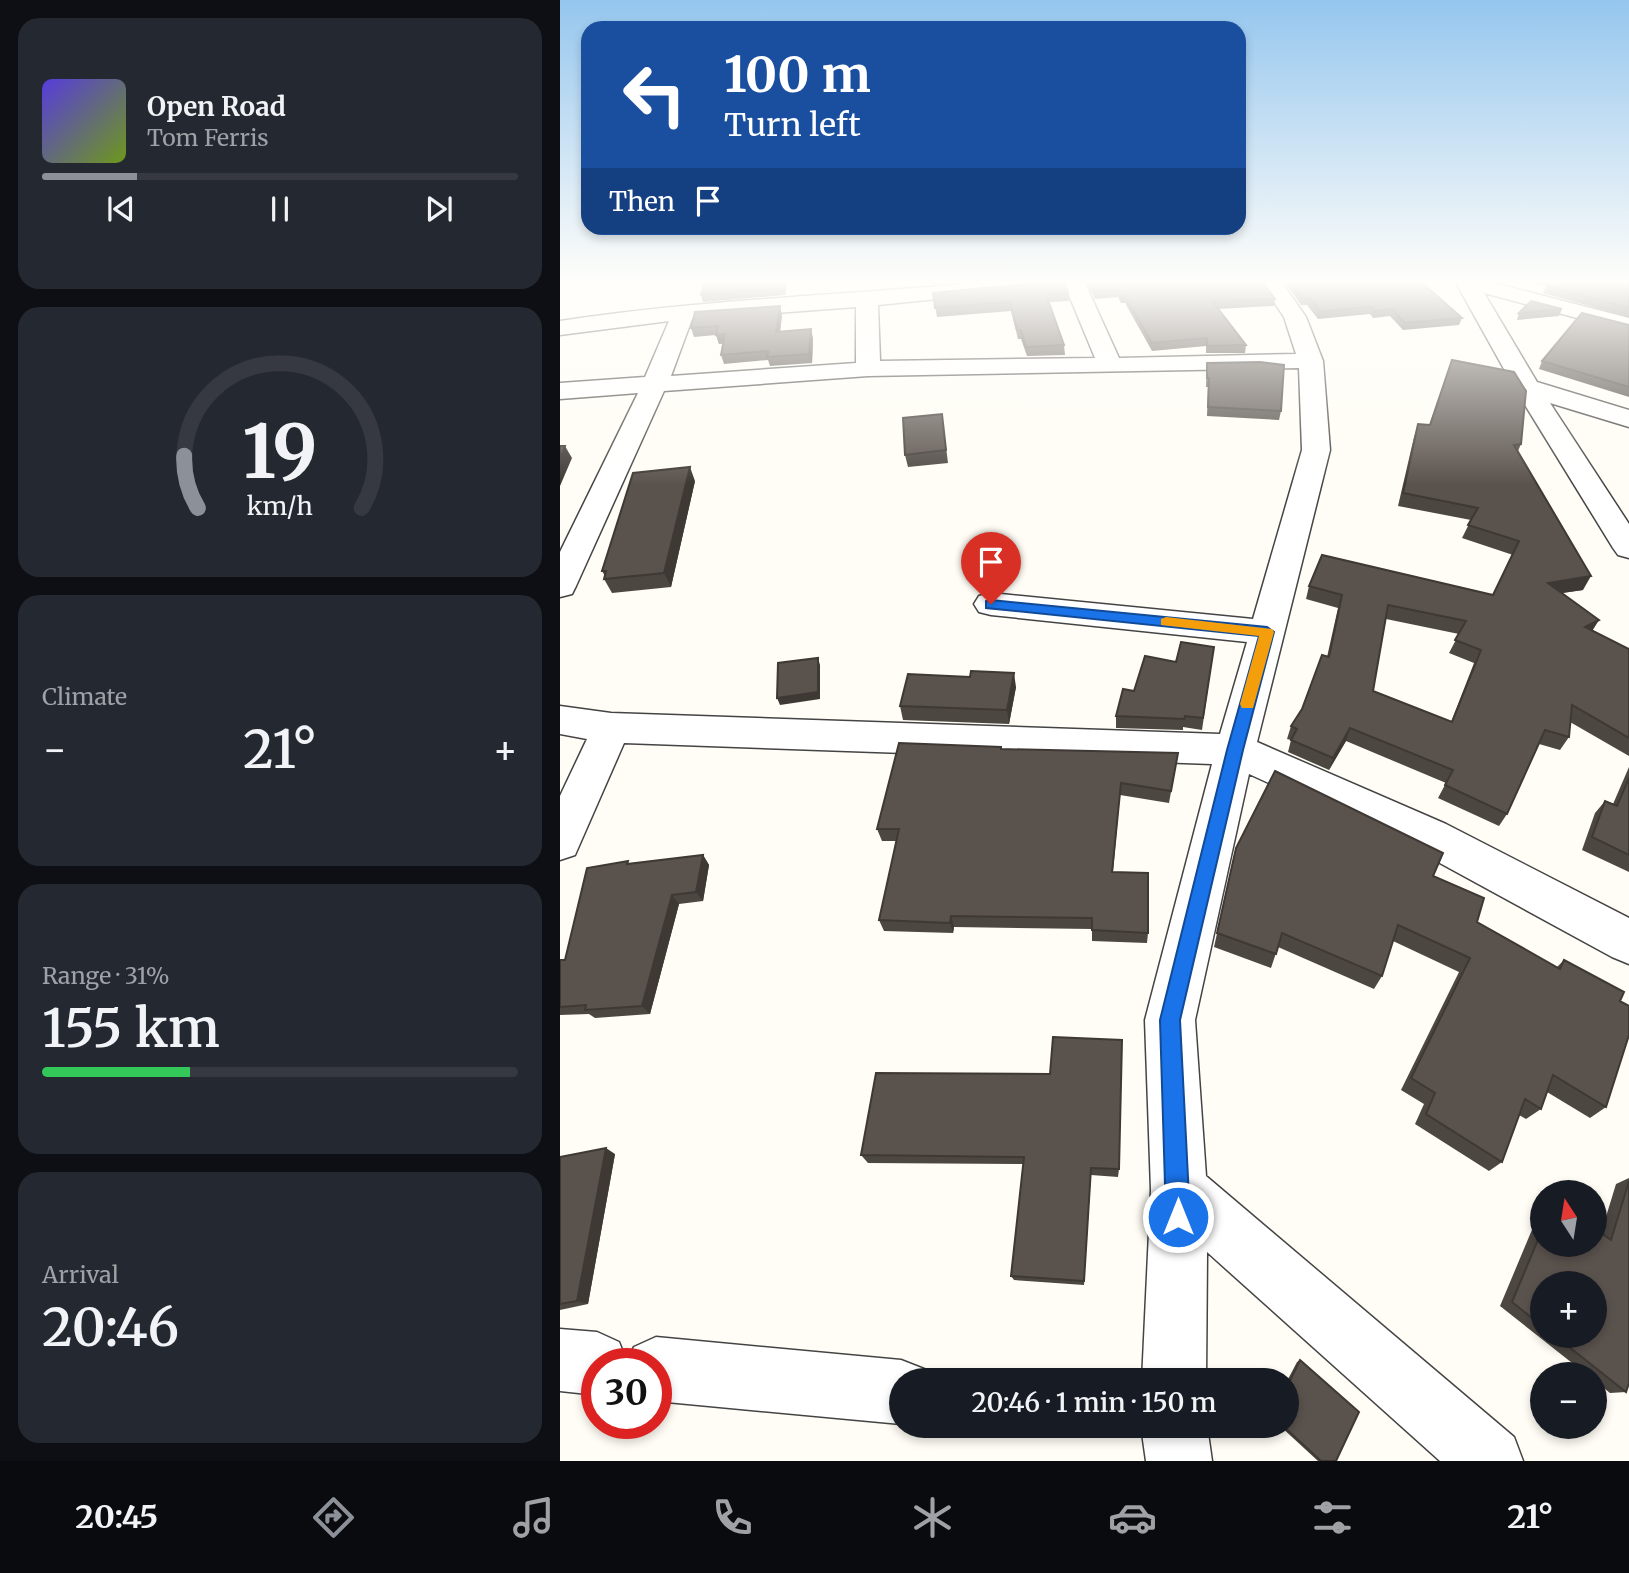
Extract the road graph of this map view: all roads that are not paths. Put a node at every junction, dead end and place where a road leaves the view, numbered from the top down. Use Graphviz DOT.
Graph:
graph roads {
  1 [pos="669,349"];
  2 [pos="868,349"];
  3 [pos="1103,349"];
  4 [pos="1307,349"];
  5 [pos="1506,349"];
  6 [pos="1311,360"];
  7 [pos="1110,365"];
  8 [pos="868,369"];
  9 [pos="654,386"];
  10 [pos="1527,387"];
  11 [pos="560,391"];
  12 [pos="1629,419"];
  13 [pos="1629,548"];
  14 [pos="560,586"];
  15 [pos="991,604"];
  16 [pos="1267,632"];
  17 [pos="560,720"];
  18 [pos="611,728"];
  19 [pos="1235,750"];
  20 [pos="560,842"];
  21 [pos="1629,942"];
  22 [pos="1179,1190"];
  23 [pos="560,1360"];
  24 [pos="581,1362"];
  25 [pos="1174,1368"];
  26 [pos="672,1371"];
  27 [pos="889,1391"];
  28 [pos="1176,1438"];
  29 [pos="1179,1461"];
  30 [pos="1490,1461"];
  1 -- 9 [label="street"];
  2 -- 8 [label="street"];
  3 -- 7 [label="street"];
  4 -- 6 [label="street"];
  5 -- 10 [label="street"];
  6 -- 7 [label="street"];
  6 -- 16 [label="street"];
  7 -- 8 [label="street"];
  8 -- 9 [label="street"];
  9 -- 11 [label="street"];
  9 -- 14 [label="street"];
  10 -- 12 [label="street"];
  10 -- 13 [label="street"];
  15 -- 16 [label="street"];
  16 -- 19 [label="street"];
  17 -- 18 [label="street"];
  18 -- 19 [label="street"];
  18 -- 20 [label="street"];
  19 -- 21 [label="street"];
  19 -- 22 [label="street"];
  22 -- 25 [label="street"];
  22 -- 30 [label="street"];
  23 -- 24 [label="street"];
  26 -- 27 [label="street"];
  28 -- 29 [label="street"];
}
